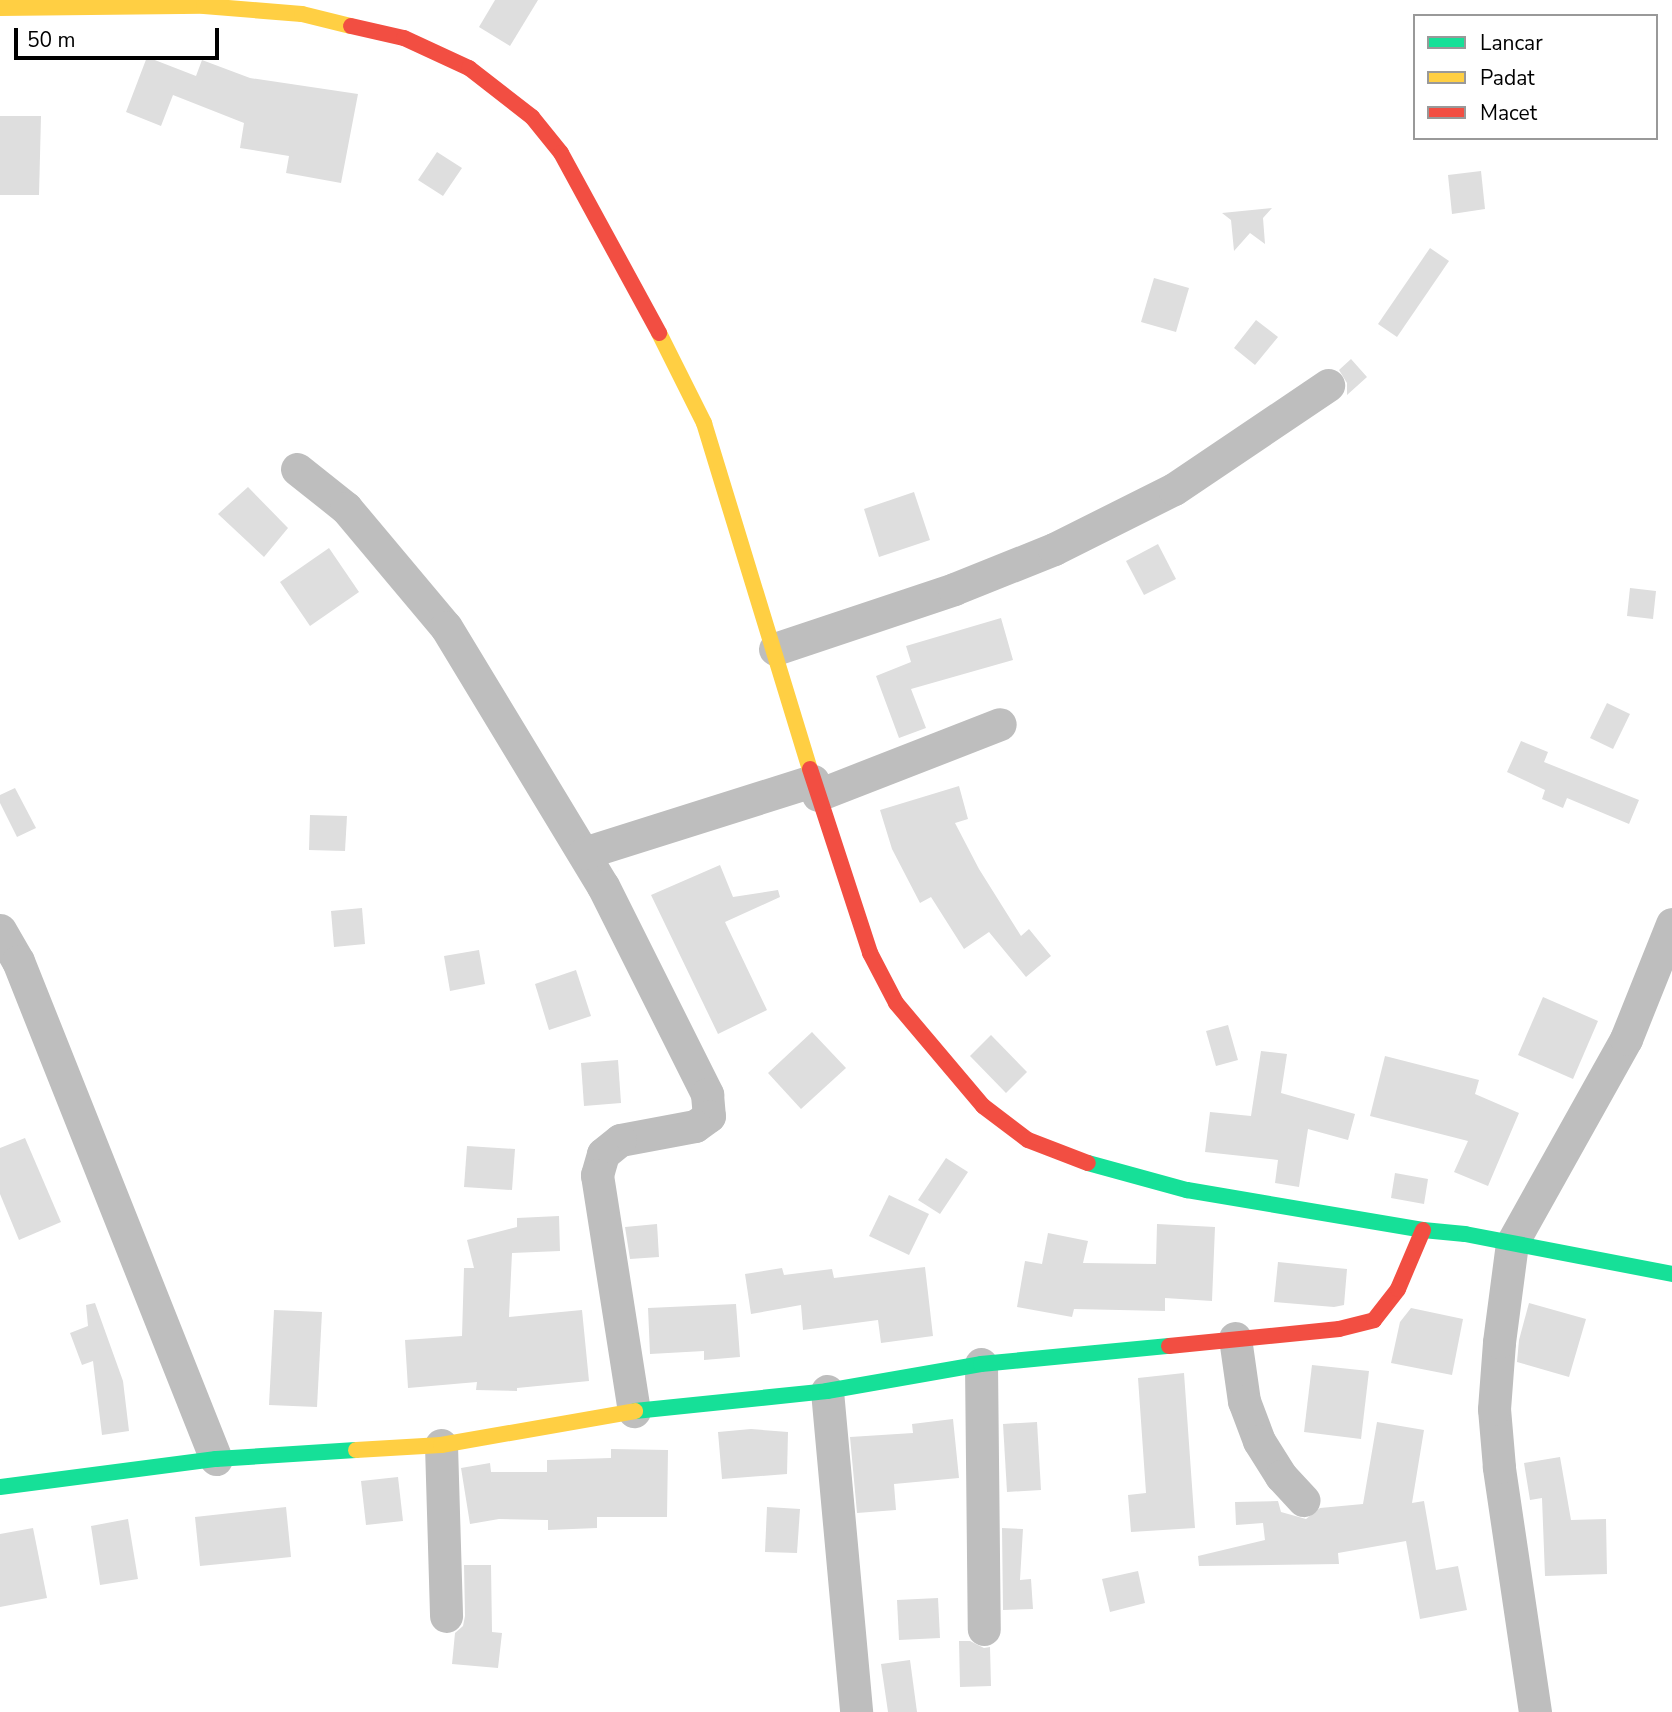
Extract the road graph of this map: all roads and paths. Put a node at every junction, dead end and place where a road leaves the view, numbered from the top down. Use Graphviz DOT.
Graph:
graph roads {
  1 [pos="304,7"];
  2 [pos="0,8"];
  3 [pos="1328,385"];
  4 [pos="297,469"];
  5 [pos="775,649"];
  6 [pos="999,724"];
  7 [pos="816,788"];
  8 [pos="584,853"];
  9 [pos="1672,924"];
  10 [pos="0,930"];
  11 [pos="1423,1230"];
  12 [pos="1512,1243"];
  13 [pos="1672,1275"];
  14 [pos="1235,1338"];
  15 [pos="981,1364"];
  16 [pos="827,1391"];
  17 [pos="634,1411"];
  18 [pos="441,1445"];
  19 [pos="216,1459"];
  20 [pos="0,1487"];
  21 [pos="1303,1500"];
  22 [pos="446,1616"];
  23 [pos="984,1629"];
  24 [pos="856,1712"];
  25 [pos="1535,1712"];
  1 -- 2 [label="main road"];
  1 -- 5 [label="main road"];
  3 -- 5 [label="street"];
  4 -- 8 [label="street"];
  5 -- 7 [label="main road"];
  6 -- 7 [label="street"];
  7 -- 8 [label="street"];
  7 -- 11 [label="main road"];
  8 -- 17 [label="street"];
  9 -- 12 [label="street"];
  10 -- 19 [label="street"];
  11 -- 12 [label="main road"];
  11 -- 14 [label="main road"];
  12 -- 13 [label="main road"];
  12 -- 25 [label="street"];
  14 -- 15 [label="main road"];
  14 -- 21 [label="street"];
  15 -- 16 [label="main road"];
  15 -- 23 [label="street"];
  16 -- 17 [label="main road"];
  16 -- 24 [label="street"];
  17 -- 18 [label="main road"];
  18 -- 19 [label="main road"];
  18 -- 22 [label="street"];
  19 -- 20 [label="main road"];
}
